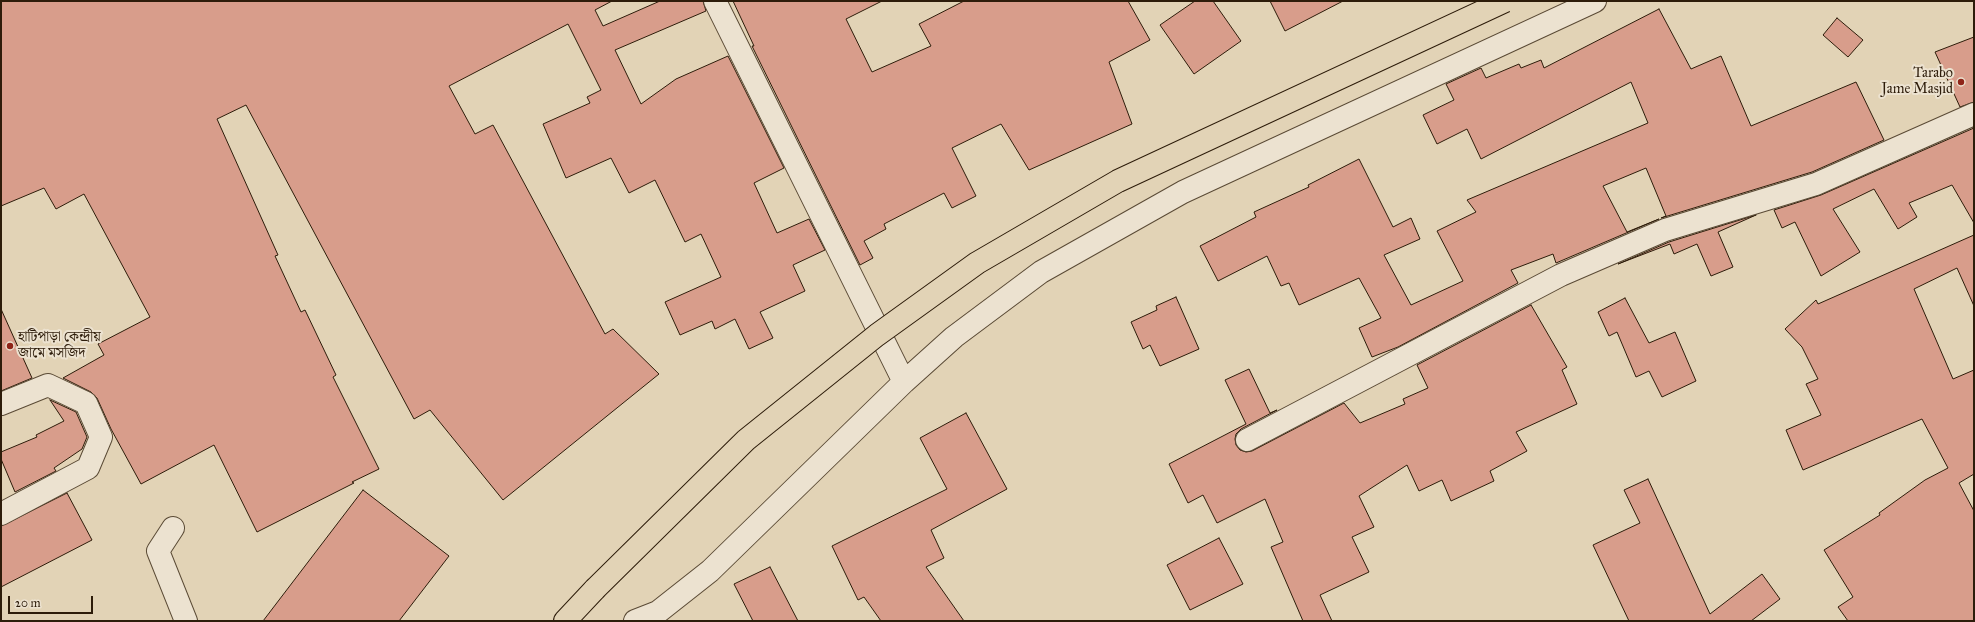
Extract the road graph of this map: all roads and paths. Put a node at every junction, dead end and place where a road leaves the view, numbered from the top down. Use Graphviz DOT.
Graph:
graph roads {
  1 [pos="715,1"];
  2 [pos="1505,1"];
  3 [pos="1595,1"];
  4 [pos="1974,114"];
  5 [pos="904,382"];
  6 [pos="1,404"];
  7 [pos="1247,440"];
  8 [pos="1,514"];
  9 [pos="173,528"];
  10 [pos="186,621"];
  11 [pos="565,621"];
  12 [pos="635,621"];
  1 -- 5 [label="street"];
  2 -- 11 [label="main road, bridge"];
  3 -- 5 [label="street"];
  4 -- 7 [label="street"];
  5 -- 12 [label="street"];
  6 -- 8 [label="street"];
  9 -- 10 [label="street"];
}
